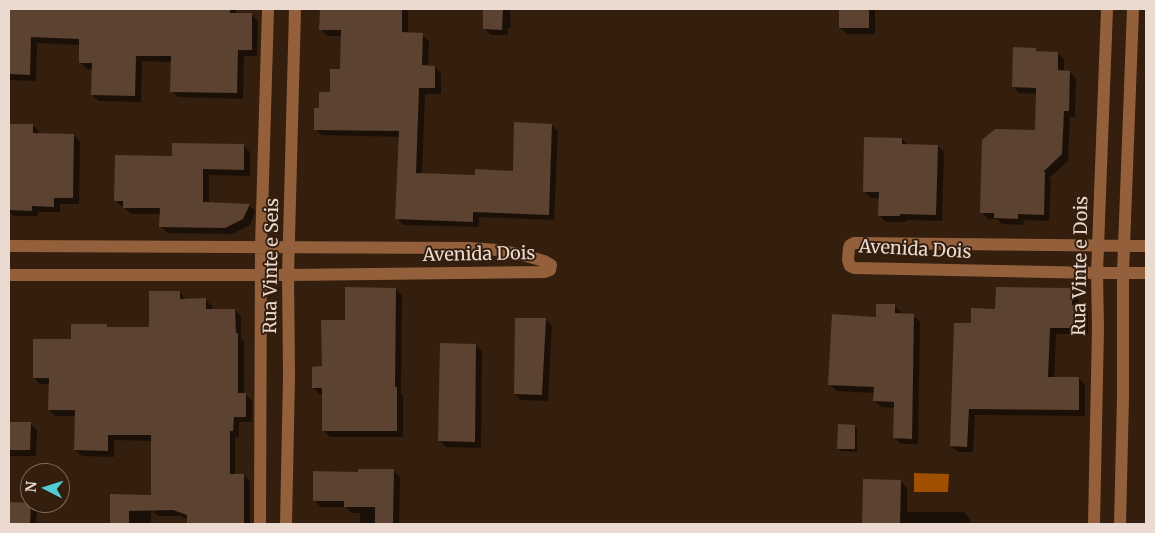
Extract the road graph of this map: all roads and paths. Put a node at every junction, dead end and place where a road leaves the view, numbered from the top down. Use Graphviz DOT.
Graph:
graph roads {
  1 [pos="268,9"];
  2 [pos="295,9"];
  3 [pos="1107,9"];
  4 [pos="1132,9"];
  5 [pos="1098,245"];
  6 [pos="9,246"];
  7 [pos="1124,246"];
  8 [pos="1146,246"];
  9 [pos="261,247"];
  10 [pos="289,247"];
  11 [pos="1097,273"];
  12 [pos="1123,273"];
  13 [pos="1146,273"];
  14 [pos="262,274"];
  15 [pos="288,274"];
  16 [pos="9,275"];
  17 [pos="260,524"];
  18 [pos="286,524"];
  19 [pos="1094,524"];
  20 [pos="1120,524"];
  1 -- 9 [label="street, Rua Vinte e Seis"];
  2 -- 10 [label="street, Rua Vinte e Seis"];
  3 -- 5 [label="street, Rua Vinte e Dois"];
  4 -- 7 [label="street"];
  5 -- 7 [label="street, Avenida Dois"];
  5 -- 11 [label="street, Rua Vinte e Dois"];
  5 -- 11 [label="street, Avenida Dois"];
  6 -- 9 [label="street, Avenida Dois"];
  7 -- 8 [label="street, Avenida Dois"];
  7 -- 12 [label="street"];
  9 -- 10 [label="street, Avenida Dois"];
  9 -- 14 [label="street, Rua Vinte e Seis"];
  10 -- 15 [label="street, Rua Vinte e Seis"];
  10 -- 15 [label="street, Avenida Dois"];
  11 -- 12 [label="street, Avenida Dois"];
  11 -- 19 [label="street, Rua Vinte e Dois"];
  12 -- 13 [label="street, Avenida Dois"];
  12 -- 20 [label="street"];
  14 -- 15 [label="street, Avenida Dois"];
  14 -- 16 [label="street, Avenida Dois"];
  14 -- 17 [label="street, Rua Vinte e Seis"];
  15 -- 18 [label="street, Rua Vinte e Seis"];
}
